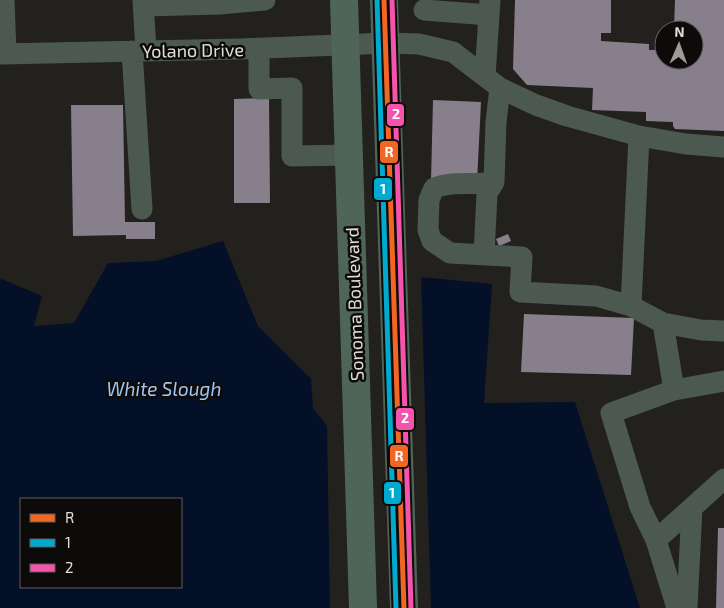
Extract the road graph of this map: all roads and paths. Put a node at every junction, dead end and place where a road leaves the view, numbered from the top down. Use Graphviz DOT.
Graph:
graph roads {
  1 [pos="4,0"];
  2 [pos="265,0"];
  3 [pos="344,0"];
  4 [pos="384,0"];
  5 [pos="220,2"];
  6 [pos="151,3"];
  7 [pos="489,7"];
  8 [pos="424,10"];
  9 [pos="386,43"];
  10 [pos="345,45"];
  11 [pos="258,48"];
  12 [pos="139,51"];
  13 [pos="3,54"];
  14 [pos="493,82"];
  15 [pos="639,136"];
  16 [pos="724,147"];
  17 [pos="349,156"];
  18 [pos="494,182"];
  19 [pos="142,209"];
  20 [pos="484,255"];
  21 [pos="631,306"];
  22 [pos="663,323"];
  23 [pos="724,330"];
  24 [pos="724,381"];
  25 [pos="674,390"];
  26 [pos="724,479"];
  27 [pos="692,508"];
  28 [pos="656,540"];
  29 [pos="363,608"];
  30 [pos="404,608"];
  31 [pos="678,608"];
  32 [pos="687,608"];
  1 -- 13 [label="street"];
  2 -- 5 [label="street"];
  3 -- 10 [label="main road, Sonoma Boulevard"];
  4 -- 9 [label="main road"];
  5 -- 6 [label="street"];
  6 -- 12 [label="street"];
  7 -- 8 [label="street"];
  7 -- 14 [label="street"];
  9 -- 10 [label="street, Yolano Drive"];
  9 -- 14 [label="street, Yolano Drive"];
  9 -- 30 [label="main road"];
  10 -- 11 [label="street, Yolano Drive"];
  10 -- 17 [label="main road, Sonoma Boulevard"];
  11 -- 12 [label="street, Yolano Drive"];
  11 -- 17 [label="street"];
  12 -- 13 [label="street, Yolano Drive"];
  12 -- 19 [label="street"];
  14 -- 15 [label="street, Yolano Drive"];
  14 -- 18 [label="street"];
  15 -- 16 [label="street, Yolano Drive"];
  15 -- 21 [label="street"];
  17 -- 29 [label="main road, Sonoma Boulevard"];
  18 -- 20 [label="street"];
  18 -- 20 [label="street"];
  20 -- 21 [label="street"];
  21 -- 22 [label="street"];
  22 -- 23 [label="street"];
  22 -- 25 [label="street"];
  24 -- 25 [label="street"];
  25 -- 28 [label="street"];
  26 -- 27 [label="street"];
  27 -- 28 [label="street"];
  27 -- 32 [label="street"];
  28 -- 31 [label="street"];
}
